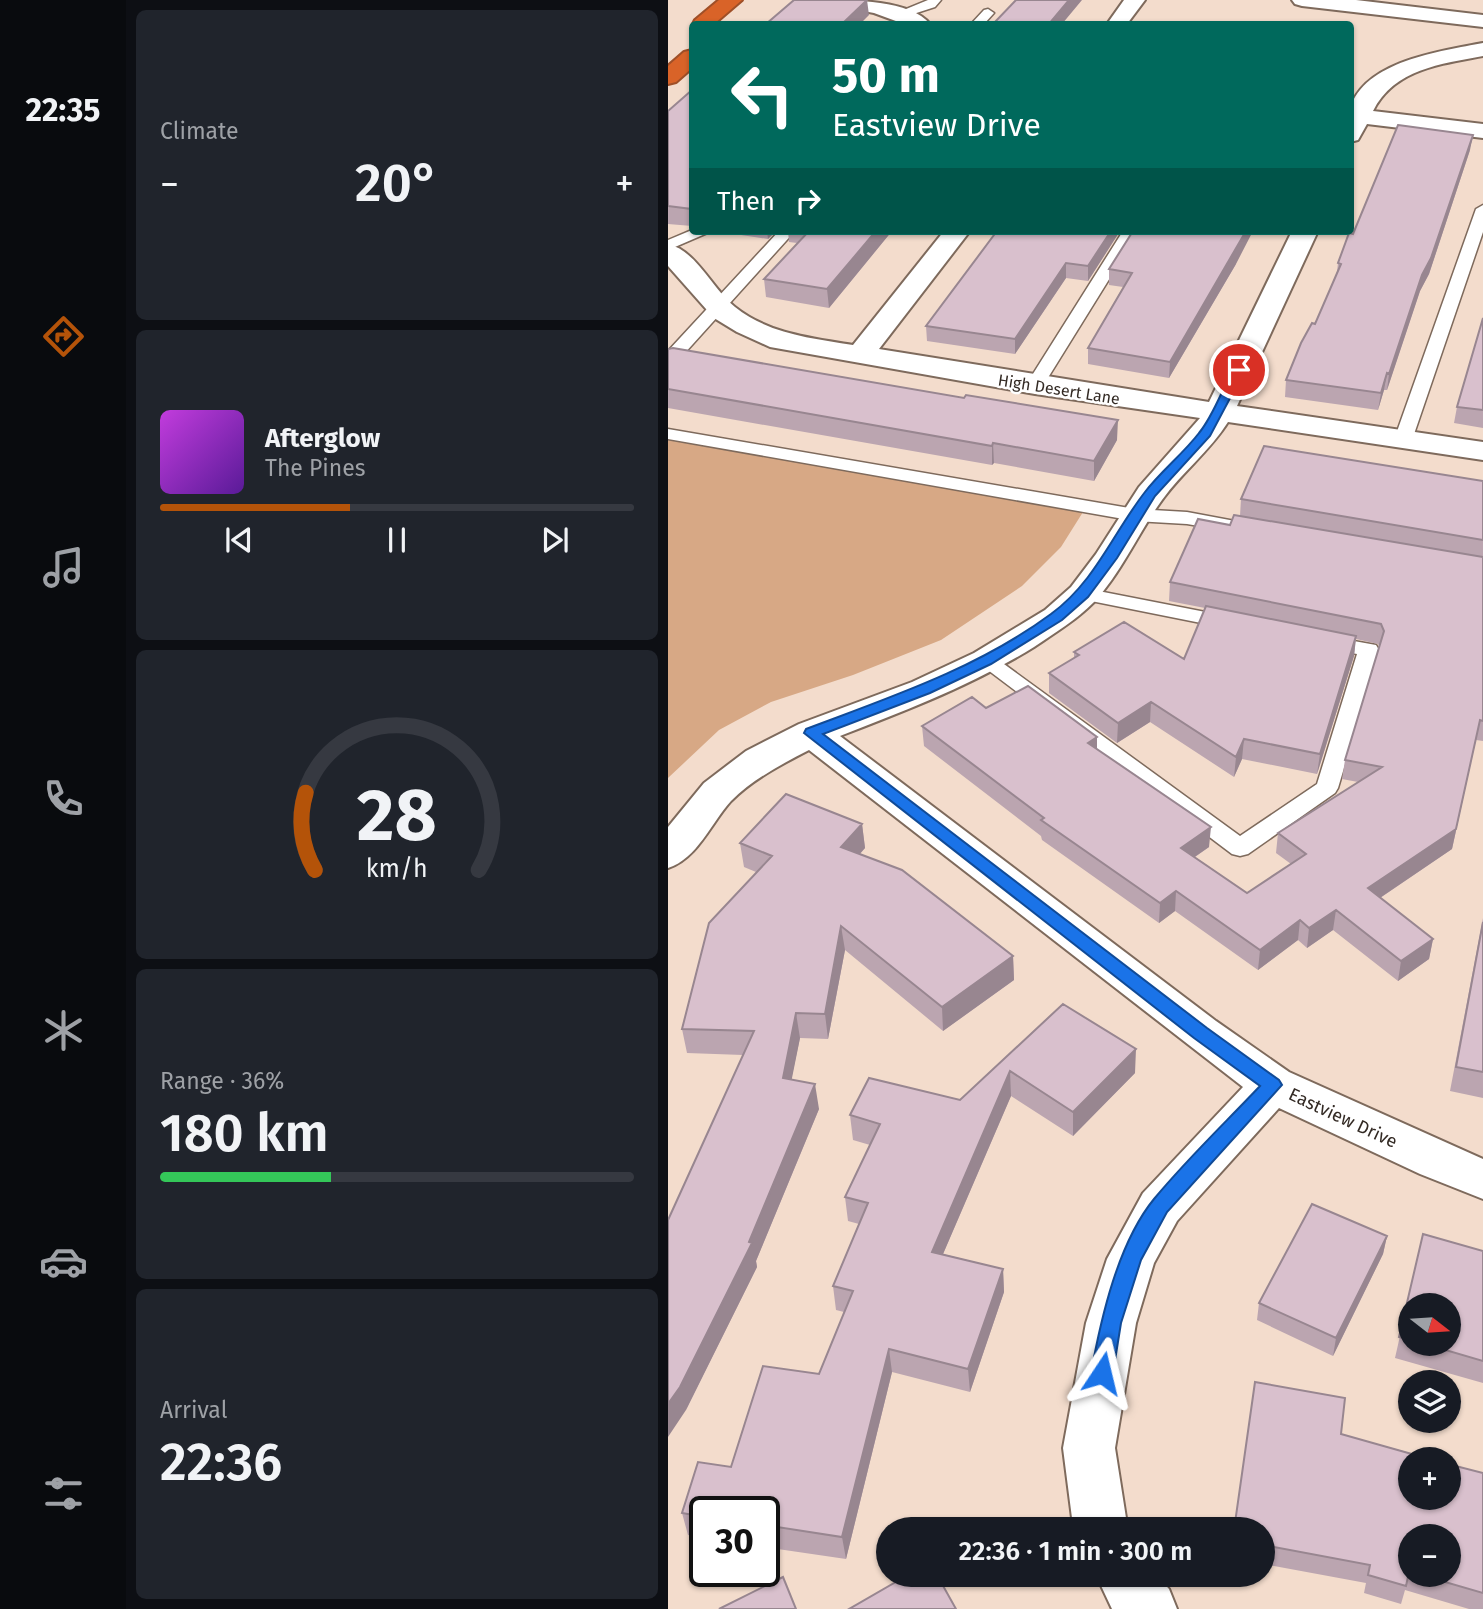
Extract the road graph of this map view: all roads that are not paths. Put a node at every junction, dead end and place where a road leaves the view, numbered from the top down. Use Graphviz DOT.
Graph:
graph roads {
  1 [pos="833,0"];
  2 [pos="935,0"];
  3 [pos="1135,0"];
  4 [pos="1302,0"];
  5 [pos="741,4"];
  6 [pos="988,13"];
  7 [pos="900,14"];
  8 [pos="708,21"];
  9 [pos="732,21"];
  10 [pos="913,21"];
  11 [pos="980,21"];
  12 [pos="1119,21"];
  13 [pos="1482,21"];
  14 [pos="689,36"];
  15 [pos="1482,49"];
  16 [pos="668,53"];
  17 [pos="689,60"];
  18 [pos="668,77"];
  19 [pos="1354,122"];
  20 [pos="1482,131"];
  21 [pos="1482,209"];
  22 [pos="694,235"];
  23 [pos="783,235"];
  24 [pos="954,235"];
  25 [pos="1129,235"];
  26 [pos="1303,235"];
  27 [pos="668,245"];
  28 [pos="668,252"];
  29 [pos="718,307"];
  30 [pos="859,356"];
  31 [pos="668,361"];
  32 [pos="1035,386"];
  33 [pos="1218,414"];
  34 [pos="668,433"];
  35 [pos="1403,440"];
  36 [pos="1482,452"];
  37 [pos="1135,515"];
  38 [pos="1241,527"];
  39 [pos="1083,594"];
  40 [pos="1250,626"];
  41 [pos="1303,637"];
  42 [pos="985,661"];
  43 [pos="812,733"];
  44 [pos="668,854"];
  45 [pos="1273,1085"];
  46 [pos="1482,1180"];
  47 [pos="1099,1517"];
  48 [pos="1130,1587"];
  49 [pos="1149,1609"];
  1 -- 7 [label="street"];
  2 -- 7 [label="lane"];
  3 -- 12 [label="street"];
  4 -- 13 [label="street"];
  5 -- 8 [label="highway"];
  5 -- 9 [label="highway"];
  6 -- 11 [label="lane"];
  7 -- 10 [label="street"];
  14 -- 16 [label="highway"];
  15 -- 19 [label="street"];
  17 -- 18 [label="highway"];
  19 -- 20 [label="street"];
  21 -- 35 [label="lane"];
  22 -- 27 [label="lane"];
  23 -- 29 [label="lane"];
  24 -- 30 [label="street"];
  25 -- 32 [label="lane"];
  26 -- 33 [label="street"];
  28 -- 29 [label="street, High Desert Lane"];
  29 -- 30 [label="street, High Desert Lane"];
  29 -- 31 [label="lane"];
  30 -- 32 [label="street, High Desert Lane"];
  32 -- 33 [label="street, High Desert Lane"];
  33 -- 35 [label="street, High Desert Lane"];
  33 -- 37 [label="street"];
  34 -- 37 [label="lane"];
  35 -- 36 [label="street, High Desert Lane"];
  37 -- 38 [label="lane"];
  37 -- 39 [label="street"];
  39 -- 40 [label="lane"];
  39 -- 42 [label="street"];
  41 -- 42 [label="lane"];
  42 -- 43 [label="street"];
  43 -- 44 [label="street"];
  43 -- 45 [label="street, Eastview Drive"];
  45 -- 46 [label="street, Eastview Drive"];
  45 -- 47 [label="street"];
  48 -- 49 [label="street"];
}
